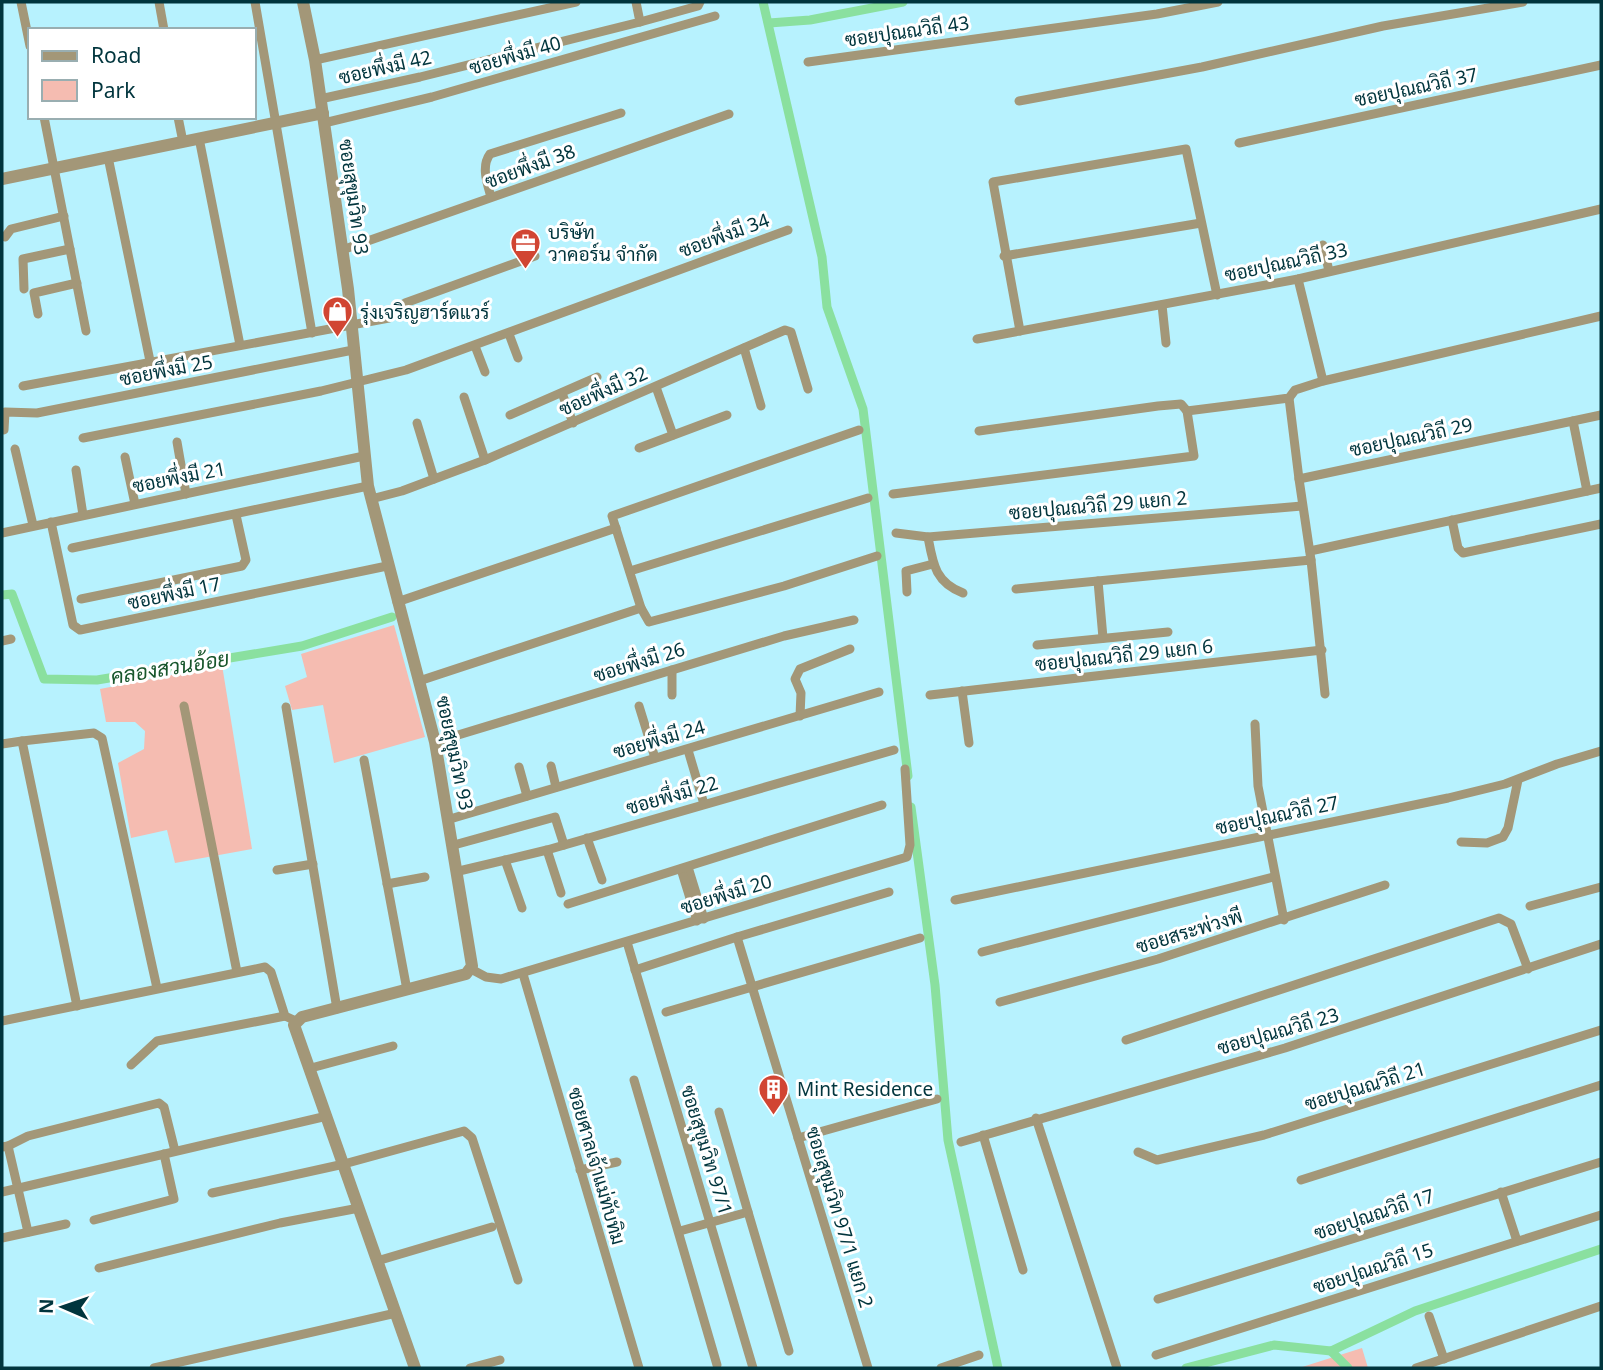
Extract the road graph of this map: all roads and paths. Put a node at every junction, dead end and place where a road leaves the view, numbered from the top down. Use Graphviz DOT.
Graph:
graph roads {
  1 [pos="21,2"];
  2 [pos="159,2"];
  3 [pos="256,2"];
  4 [pos="303,2"];
  5 [pos="576,2"];
  6 [pos="636,2"];
  7 [pos="700,2"];
  8 [pos="1218,2"];
  9 [pos="1523,2"];
  10 [pos="1167,6"];
  11 [pos="715,16"];
  12 [pos="640,22"];
  13 [pos="164,28"];
  14 [pos="28,36"];
  15 [pos="315,60"];
  16 [pos="808,62"];
  17 [pos="1601,65"];
  18 [pos="320,99"];
  19 [pos="1019,101"];
  20 [pos="621,113"];
  21 [pos="729,114"];
  22 [pos="324,118"];
  23 [pos="44,119"];
  24 [pos="178,119"];
  25 [pos="278,122"];
  26 [pos="199,138"];
  27 [pos="183,142"];
  28 [pos="1239,142"];
  29 [pos="108,157"];
  30 [pos="54,168"];
  31 [pos="2,179"];
  32 [pos="491,197"];
  33 [pos="1601,209"];
  34 [pos="64,216"];
  35 [pos="1201,223"];
  36 [pos="788,230"];
  37 [pos="5,237"];
  38 [pos="1323,246"];
  39 [pos="70,248"];
  40 [pos="342,250"];
  41 [pos="1004,256"];
  42 [pos="536,257"];
  43 [pos="1329,271"];
  44 [pos="1298,279"];
  45 [pos="77,283"];
  46 [pos="24,289"];
  47 [pos="1217,295"];
  48 [pos="1162,304"];
  49 [pos="38,313"];
  50 [pos="1601,316"];
  51 [pos="351,327"];
  52 [pos="86,331"];
  53 [pos="1020,331"];
  54 [pos="312,333"];
  55 [pos="509,334"];
  56 [pos="977,339"];
  57 [pos="1166,343"];
  58 [pos="240,345"];
  59 [pos="475,346"];
  60 [pos="744,348"];
  61 [pos="353,350"];
  62 [pos="518,358"];
  63 [pos="150,361"];
  64 [pos="485,372"];
  65 [pos="597,377"];
  66 [pos="1322,381"];
  67 [pos="355,383"];
  68 [pos="23,386"];
  69 [pos="656,387"];
  70 [pos="808,389"];
  71 [pos="562,393"];
  72 [pos="464,397"];
  73 [pos="1289,398"];
  74 [pos="761,405"];
  75 [pos="1187,411"];
  76 [pos="510,415"];
  77 [pos="727,415"];
  78 [pos="1601,415"];
  79 [pos="1573,421"];
  80 [pos="418,423"];
  81 [pos="573,423"];
  82 [pos="4,430"];
  83 [pos="859,430"];
  84 [pos="979,431"];
  85 [pos="673,435"];
  86 [pos="83,438"];
  87 [pos="177,442"];
  88 [pos="639,448"];
  89 [pos="15,449"];
  90 [pos="364,456"];
  91 [pos="125,457"];
  92 [pos="485,460"];
  93 [pos="76,470"];
  94 [pos="434,479"];
  95 [pos="1299,479"];
  96 [pos="1601,488"];
  97 [pos="1587,491"];
  98 [pos="369,493"];
  99 [pos="186,494"];
  100 [pos="893,494"];
  101 [pos="868,498"];
  102 [pos="135,504"];
  103 [pos="1302,506"];
  104 [pos="83,514"];
  105 [pos="236,515"];
  106 [pos="1452,520"];
  107 [pos="51,522"];
  108 [pos="1601,524"];
  109 [pos="33,525"];
  110 [pos="616,527"];
  111 [pos="2,533"];
  112 [pos="896,533"];
  113 [pos="928,537"];
  114 [pos="72,548"];
  115 [pos="1311,555"];
  116 [pos="877,556"];
  117 [pos="933,564"];
  118 [pos="387,566"];
  119 [pos="630,571"];
  120 [pos="1098,581"];
  121 [pos="1016,589"];
  122 [pos="906,592"];
  123 [pos="963,593"];
  124 [pos="80,599"];
  125 [pos="397,602"];
  126 [pos="641,608"];
  127 [pos="854,620"];
  128 [pos="1168,632"];
  129 [pos="1103,638"];
  130 [pos="1038,645"];
  131 [pos="850,649"];
  132 [pos="1322,650"];
  133 [pos="672,670"];
  134 [pos="419,681"];
  135 [pos="961,691"];
  136 [pos="879,692"];
  137 [pos="1325,694"];
  138 [pos="672,695"];
  139 [pos="930,695"];
  140 [pos="184,706"];
  141 [pos="639,706"];
  142 [pos="286,707"];
  143 [pos="800,716"];
  144 [pos="1255,724"];
  145 [pos="22,741"];
  146 [pos="435,742"];
  147 [pos="969,743"];
  148 [pos="2,744"];
  149 [pos="688,750"];
  150 [pos="894,750"];
  151 [pos="1601,751"];
  152 [pos="655,758"];
  153 [pos="364,760"];
  154 [pos="551,766"];
  155 [pos="519,767"];
  156 [pos="905,769"];
  157 [pos="1518,780"];
  158 [pos="556,787"];
  159 [pos="527,796"];
  160 [pos="705,804"];
  161 [pos="882,805"];
  162 [pos="450,819"];
  163 [pos="1266,835"];
  164 [pos="587,838"];
  165 [pos="1461,842"];
  166 [pos="454,845"];
  167 [pos="564,845"];
  168 [pos="547,850"];
  169 [pos="505,860"];
  170 [pos="313,864"];
  171 [pos="684,868"];
  172 [pos="277,870"];
  173 [pos="458,871"];
  174 [pos="425,877"];
  175 [pos="1273,877"];
  176 [pos="602,880"];
  177 [pos="387,884"];
  178 [pos="1385,885"];
  179 [pos="1601,887"];
  180 [pos="889,892"];
  181 [pos="561,893"];
  182 [pos="955,900"];
  183 [pos="568,904"];
  184 [pos="1530,906"];
  185 [pos="522,908"];
  186 [pos="700,920"];
  187 [pos="1284,920"];
  188 [pos="737,937"];
  189 [pos="920,938"];
  190 [pos="626,942"];
  191 [pos="1601,944"];
  192 [pos="982,952"];
  193 [pos="471,969"];
  194 [pos="1528,969"];
  195 [pos="635,970"];
  196 [pos="237,972"];
  197 [pos="523,974"];
  198 [pos="752,985"];
  199 [pos="157,988"];
  200 [pos="407,990"];
  201 [pos="1000,1002"];
  202 [pos="78,1006"];
  203 [pos="337,1009"];
  204 [pos="666,1012"];
  205 [pos="290,1018"];
  206 [pos="2,1021"];
  207 [pos="1601,1030"];
  208 [pos="1126,1040"];
  209 [pos="393,1045"];
  210 [pos="131,1065"];
  211 [pos="311,1068"];
  212 [pos="634,1080"];
  213 [pos="1601,1085"];
  214 [pos="937,1099"];
  215 [pos="719,1112"];
  216 [pos="327,1116"];
  217 [pos="1036,1118"];
  218 [pos="983,1135"];
  219 [pos="798,1138"];
  220 [pos="961,1142"];
  221 [pos="5,1146"];
  222 [pos="175,1151"];
  223 [pos="1138,1152"];
  224 [pos="164,1154"];
  225 [pos="617,1162"];
  226 [pos="1601,1162"];
  227 [pos="344,1164"];
  228 [pos="580,1170"];
  229 [pos="1301,1180"];
  230 [pos="19,1189"];
  231 [pos="2,1192"];
  232 [pos="1502,1192"];
  233 [pos="212,1193"];
  234 [pos="359,1208"];
  235 [pos="748,1212"];
  236 [pos="1601,1215"];
  237 [pos="94,1220"];
  238 [pos="710,1223"];
  239 [pos="66,1224"];
  240 [pos="492,1227"];
  241 [pos="680,1231"];
  242 [pos="28,1232"];
  243 [pos="2,1238"];
  244 [pos="1517,1241"];
  245 [pos="377,1261"];
  246 [pos="99,1268"];
  247 [pos="1023,1270"];
  248 [pos="518,1280"];
  249 [pos="1158,1299"];
  250 [pos="1601,1306"];
  251 [pos="396,1313"];
  252 [pos="1429,1316"];
  253 [pos="789,1351"];
  254 [pos="979,1355"];
  255 [pos="1156,1355"];
  256 [pos="1444,1359"];
  257 [pos="500,1360"];
  258 [pos="183,1365"];
  259 [pos="718,1365"];
  260 [pos="154,1368"];
  261 [pos="415,1368"];
  262 [pos="470,1368"];
  263 [pos="639,1368"];
  264 [pos="753,1368"];
  265 [pos="868,1368"];
  266 [pos="941,1368"];
  267 [pos="1117,1368"];
  268 [pos="1416,1368"];
  1 -- 14 [label="street"];
  2 -- 13 [label="street"];
  3 -- 25 [label="street"];
  4 -- 15 [label="street, ซอยสุขุมวิท 93"];
  5 -- 15 [label="street"];
  6 -- 12 [label="street"];
  7 -- 12 [label="street, ซอยพึ่งมี 42"];
  8 -- 10 [label="street, ซอยปุณณวิถี 43"];
  9 -- 19 [label="street"];
  10 -- 16 [label="street, ซอยปุณณวิถี 43"];
  11 -- 22 [label="street, ซอยพึ่งมี 40"];
  12 -- 18 [label="street, ซอยพึ่งมี 42"];
  15 -- 18 [label="street, ซอยสุขุมวิท 93"];
  17 -- 28 [label="street, ซอยปุณณวิถี 37"];
  18 -- 22 [label="street, ซอยสุขุมวิท 93"];
  20 -- 32 [label="street"];
  21 -- 32 [label="street, ซอยพึ่งมี 38"];
  22 -- 25 [label="street"];
  22 -- 40 [label="street, ซอยสุขุมวิท 93"];
  23 -- 30 [label="street"];
  24 -- 27 [label="street"];
  25 -- 26 [label="street"];
  25 -- 54 [label="street"];
  26 -- 27 [label="street"];
  26 -- 58 [label="street"];
  27 -- 29 [label="street"];
  29 -- 30 [label="street"];
  29 -- 63 [label="street"];
  30 -- 31 [label="street"];
  30 -- 34 [label="street"];
  32 -- 40 [label="street, ซอยพึ่งมี 38"];
  33 -- 43 [label="street, ซอยปุณณวิถี 33"];
  34 -- 37 [label="street"];
  34 -- 39 [label="street"];
  35 -- 41 [label="street"];
  35 -- 41 [label="street"];
  35 -- 47 [label="street"];
  36 -- 55 [label="street, ซอยพึ่งมี 34"];
  38 -- 43 [label="street"];
  39 -- 45 [label="street"];
  39 -- 46 [label="street"];
  40 -- 51 [label="street, ซอยสุขุมวิท 93"];
  41 -- 53 [label="street"];
  42 -- 51 [label="street"];
  43 -- 44 [label="street, ซอยปุณณวิถี 33"];
  44 -- 47 [label="street, ซอยปุณณวิถี 33"];
  44 -- 66 [label="street"];
  45 -- 49 [label="street"];
  45 -- 52 [label="street"];
  47 -- 48 [label="street, ซอยปุณณวิถี 33"];
  48 -- 53 [label="street, ซอยปุณณวิถี 33"];
  48 -- 57 [label="street"];
  50 -- 66 [label="street"];
  51 -- 54 [label="street"];
  51 -- 61 [label="street, ซอยสุขุมวิท 93"];
  53 -- 56 [label="street, ซอยปุณณวิถี 33"];
  54 -- 58 [label="street"];
  55 -- 59 [label="street, ซอยพึ่งมี 34"];
  55 -- 62 [label="street"];
  58 -- 63 [label="street"];
  59 -- 64 [label="street"];
  59 -- 67 [label="street, ซอยพึ่งมี 34"];
  60 -- 69 [label="street, ซอยพึ่งมี 32"];
  60 -- 70 [label="street, ซอยพึ่งมี 32"];
  60 -- 74 [label="street"];
  61 -- 67 [label="street, ซอยสุขุมวิท 93"];
  61 -- 82 [label="street, ซอยพึ่งมี 25"];
  63 -- 68 [label="street"];
  65 -- 71 [label="street"];
  66 -- 73 [label="street"];
  67 -- 86 [label="street, ซอยพึ่งมี 34"];
  67 -- 90 [label="street, ซอยสุขุมวิท 93"];
  69 -- 81 [label="street, ซอยพึ่งมี 32"];
  69 -- 85 [label="street"];
  71 -- 76 [label="street"];
  71 -- 81 [label="street"];
  72 -- 92 [label="street"];
  73 -- 75 [label="street"];
  73 -- 95 [label="street"];
  75 -- 84 [label="street"];
  75 -- 100 [label="street"];
  77 -- 85 [label="street"];
  78 -- 79 [label="street, ซอยปุณณวิถี 29"];
  79 -- 95 [label="street, ซอยปุณณวิถี 29"];
  79 -- 97 [label="street"];
  80 -- 94 [label="street"];
  81 -- 92 [label="street, ซอยพึ่งมี 32"];
  83 -- 110 [label="street"];
  85 -- 88 [label="street"];
  87 -- 99 [label="street"];
  89 -- 109 [label="street"];
  90 -- 98 [label="street, ซอยสุขุมวิท 93"];
  90 -- 99 [label="street, ซอยพึ่งมี 21"];
  91 -- 102 [label="street"];
  92 -- 94 [label="street, ซอยพึ่งมี 32"];
  93 -- 104 [label="street"];
  94 -- 98 [label="street, ซอยพึ่งมี 32"];
  95 -- 103 [label="street"];
  96 -- 97 [label="street"];
  97 -- 106 [label="street"];
  98 -- 105 [label="street, ซอยพึ่งมี 32"];
  98 -- 118 [label="street, ซอยสุขุมวิท 93"];
  99 -- 102 [label="street, ซอยพึ่งมี 21"];
  101 -- 119 [label="street"];
  102 -- 104 [label="street, ซอยพึ่งมี 21"];
  103 -- 113 [label="street, ซอยปุณณวิถี 29 แยก 2"];
  103 -- 115 [label="street"];
  104 -- 107 [label="street, ซอยพึ่งมี 21"];
  105 -- 114 [label="street, ซอยพึ่งมี 32"];
  105 -- 124 [label="street"];
  106 -- 108 [label="street"];
  106 -- 115 [label="street"];
  107 -- 109 [label="street, ซอยพึ่งมี 21"];
  107 -- 118 [label="street, ซอยพึ่งมี 17"];
  109 -- 111 [label="street, ซอยพึ่งมี 21"];
  110 -- 119 [label="street"];
  110 -- 125 [label="street"];
  112 -- 113 [label="street, ซอยปุณณวิถี 29 แยก 2"];
  113 -- 117 [label="street"];
  115 -- 120 [label="street"];
  115 -- 132 [label="street"];
  116 -- 126 [label="street"];
  117 -- 122 [label="street"];
  117 -- 123 [label="street"];
  118 -- 125 [label="street, ซอยสุขุมวิท 93"];
  119 -- 126 [label="street"];
  120 -- 121 [label="street"];
  120 -- 129 [label="street"];
  125 -- 134 [label="street, ซอยสุขุมวิท 93"];
  126 -- 134 [label="street"];
  127 -- 133 [label="street, ซอยพึ่งมี 26"];
  128 -- 129 [label="street"];
  129 -- 130 [label="street"];
  131 -- 143 [label="street"];
  132 -- 135 [label="street, ซอยปุณณวิถี 29 แยก 6"];
  132 -- 137 [label="street"];
  133 -- 138 [label="street"];
  133 -- 146 [label="street, ซอยพึ่งมี 26"];
  134 -- 146 [label="street, ซอยสุขุมวิท 93"];
  135 -- 139 [label="street, ซอยปุณณวิถี 29 แยก 6"];
  135 -- 147 [label="street"];
  136 -- 143 [label="street, ซอยพึ่งมี 24"];
  140 -- 196 [label="street"];
  141 -- 152 [label="street"];
  142 -- 170 [label="street"];
  143 -- 149 [label="street, ซอยพึ่งมี 24"];
  144 -- 163 [label="street"];
  145 -- 148 [label="street"];
  145 -- 199 [label="street"];
  145 -- 202 [label="street"];
  146 -- 162 [label="street, ซอยสุขุมวิท 93"];
  149 -- 152 [label="street, ซอยพึ่งมี 24"];
  149 -- 160 [label="street"];
  150 -- 160 [label="street, ซอยพึ่งมี 22"];
  151 -- 157 [label="street, ซอยปุณณวิถี 27"];
  152 -- 158 [label="street, ซอยพึ่งมี 24"];
  153 -- 177 [label="street"];
  154 -- 158 [label="street"];
  155 -- 159 [label="street"];
  156 -- 186 [label="street, ซอยพึ่งมี 20"];
  157 -- 163 [label="street, ซอยปุณณวิถี 27"];
  157 -- 165 [label="street"];
  158 -- 159 [label="street, ซอยพึ่งมี 24"];
  159 -- 162 [label="street, ซอยพึ่งมี 24"];
  160 -- 164 [label="street, ซอยพึ่งมี 22"];
  161 -- 171 [label="street"];
  162 -- 166 [label="street, ซอยสุขุมวิท 93"];
  163 -- 175 [label="street"];
  163 -- 182 [label="street, ซอยปุณณวิถี 27"];
  164 -- 167 [label="street, ซอยพึ่งมี 22"];
  164 -- 176 [label="street"];
  166 -- 167 [label="street"];
  166 -- 173 [label="street, ซอยสุขุมวิท 93"];
  167 -- 168 [label="street, ซอยพึ่งมี 22"];
  168 -- 169 [label="street, ซอยพึ่งมี 22"];
  168 -- 181 [label="street"];
  169 -- 173 [label="street, ซอยพึ่งมี 22"];
  169 -- 185 [label="street"];
  170 -- 172 [label="street"];
  170 -- 203 [label="street"];
  171 -- 183 [label="street"];
  171 -- 186 [label="street"];
  173 -- 193 [label="street, ซอยสุขุมวิท 93"];
  174 -- 177 [label="street"];
  175 -- 187 [label="street"];
  175 -- 192 [label="street, ซอยสระพ่วงพี"];
  177 -- 200 [label="street"];
  178 -- 187 [label="street, ซอยสระพ่วงพี"];
  179 -- 184 [label="street"];
  180 -- 188 [label="street"];
  186 -- 190 [label="street, ซอยพึ่งมี 20"];
  187 -- 201 [label="street, ซอยสระพ่วงพี"];
  188 -- 195 [label="street"];
  188 -- 198 [label="street, ซอยสุขุมวิท 97/1 แยก 2"];
  189 -- 198 [label="street"];
  190 -- 195 [label="street, ซอยสุขุมวิท 97/1"];
  190 -- 197 [label="street, ซอยพึ่งมี 20"];
  191 -- 194 [label="street, ซอยปุณณวิถี 23"];
  193 -- 197 [label="street, ซอยพึ่งมี 20"];
  193 -- 200 [label="street"];
  194 -- 208 [label="street, ซอยปุณณวิถี 23"];
  194 -- 217 [label="street, ซอยปุณณวิถี 23"];
  195 -- 238 [label="street, ซอยสุขุมวิท 97/1"];
  196 -- 199 [label="street"];
  196 -- 205 [label="street"];
  197 -- 228 [label="street, ซอยศาลเจ้าแม่ทับทิม"];
  198 -- 204 [label="street"];
  198 -- 219 [label="street, ซอยสุขุมวิท 97/1 แยก 2"];
  199 -- 202 [label="street"];
  200 -- 203 [label="street"];
  202 -- 206 [label="street"];
  203 -- 205 [label="street"];
  205 -- 210 [label="street"];
  205 -- 211 [label="street"];
  207 -- 223 [label="street, ซอยปุณณวิถี 21"];
  209 -- 211 [label="street"];
  211 -- 216 [label="street"];
  212 -- 241 [label="street"];
  213 -- 229 [label="street"];
  214 -- 219 [label="street"];
  215 -- 235 [label="street"];
  216 -- 222 [label="street"];
  216 -- 227 [label="street"];
  217 -- 218 [label="street, ซอยปุณณวิถี 23"];
  217 -- 267 [label="street"];
  218 -- 220 [label="street, ซอยปุณณวิถี 23"];
  218 -- 247 [label="street"];
  219 -- 265 [label="street, ซอยสุขุมวิท 97/1 แยก 2"];
  221 -- 222 [label="street"];
  221 -- 230 [label="street"];
  222 -- 224 [label="street"];
  224 -- 230 [label="street"];
  224 -- 237 [label="street"];
  225 -- 228 [label="street"];
  226 -- 232 [label="street, ซอยปุณณวิถี 17"];
  227 -- 233 [label="street"];
  227 -- 234 [label="street"];
  227 -- 248 [label="street"];
  228 -- 263 [label="street, ซอยศาลเจ้าแม่ทับทิม"];
  230 -- 231 [label="street"];
  230 -- 242 [label="street"];
  232 -- 244 [label="street"];
  232 -- 249 [label="street, ซอยปุณณวิถี 17"];
  234 -- 245 [label="street"];
  234 -- 246 [label="street"];
  235 -- 238 [label="street"];
  235 -- 253 [label="street"];
  236 -- 244 [label="street, ซอยปุณณวิถี 15"];
  238 -- 241 [label="street"];
  238 -- 264 [label="street, ซอยสุขุมวิท 97/1"];
  239 -- 242 [label="street"];
  240 -- 245 [label="street"];
  241 -- 259 [label="street"];
  242 -- 243 [label="street"];
  244 -- 255 [label="street, ซอยปุณณวิถี 15"];
  245 -- 251 [label="street"];
  250 -- 256 [label="street"];
  251 -- 258 [label="street"];
  251 -- 261 [label="street"];
  252 -- 256 [label="street"];
  254 -- 266 [label="street"];
  256 -- 268 [label="street"];
  257 -- 262 [label="street"];
  258 -- 260 [label="street"];
}
